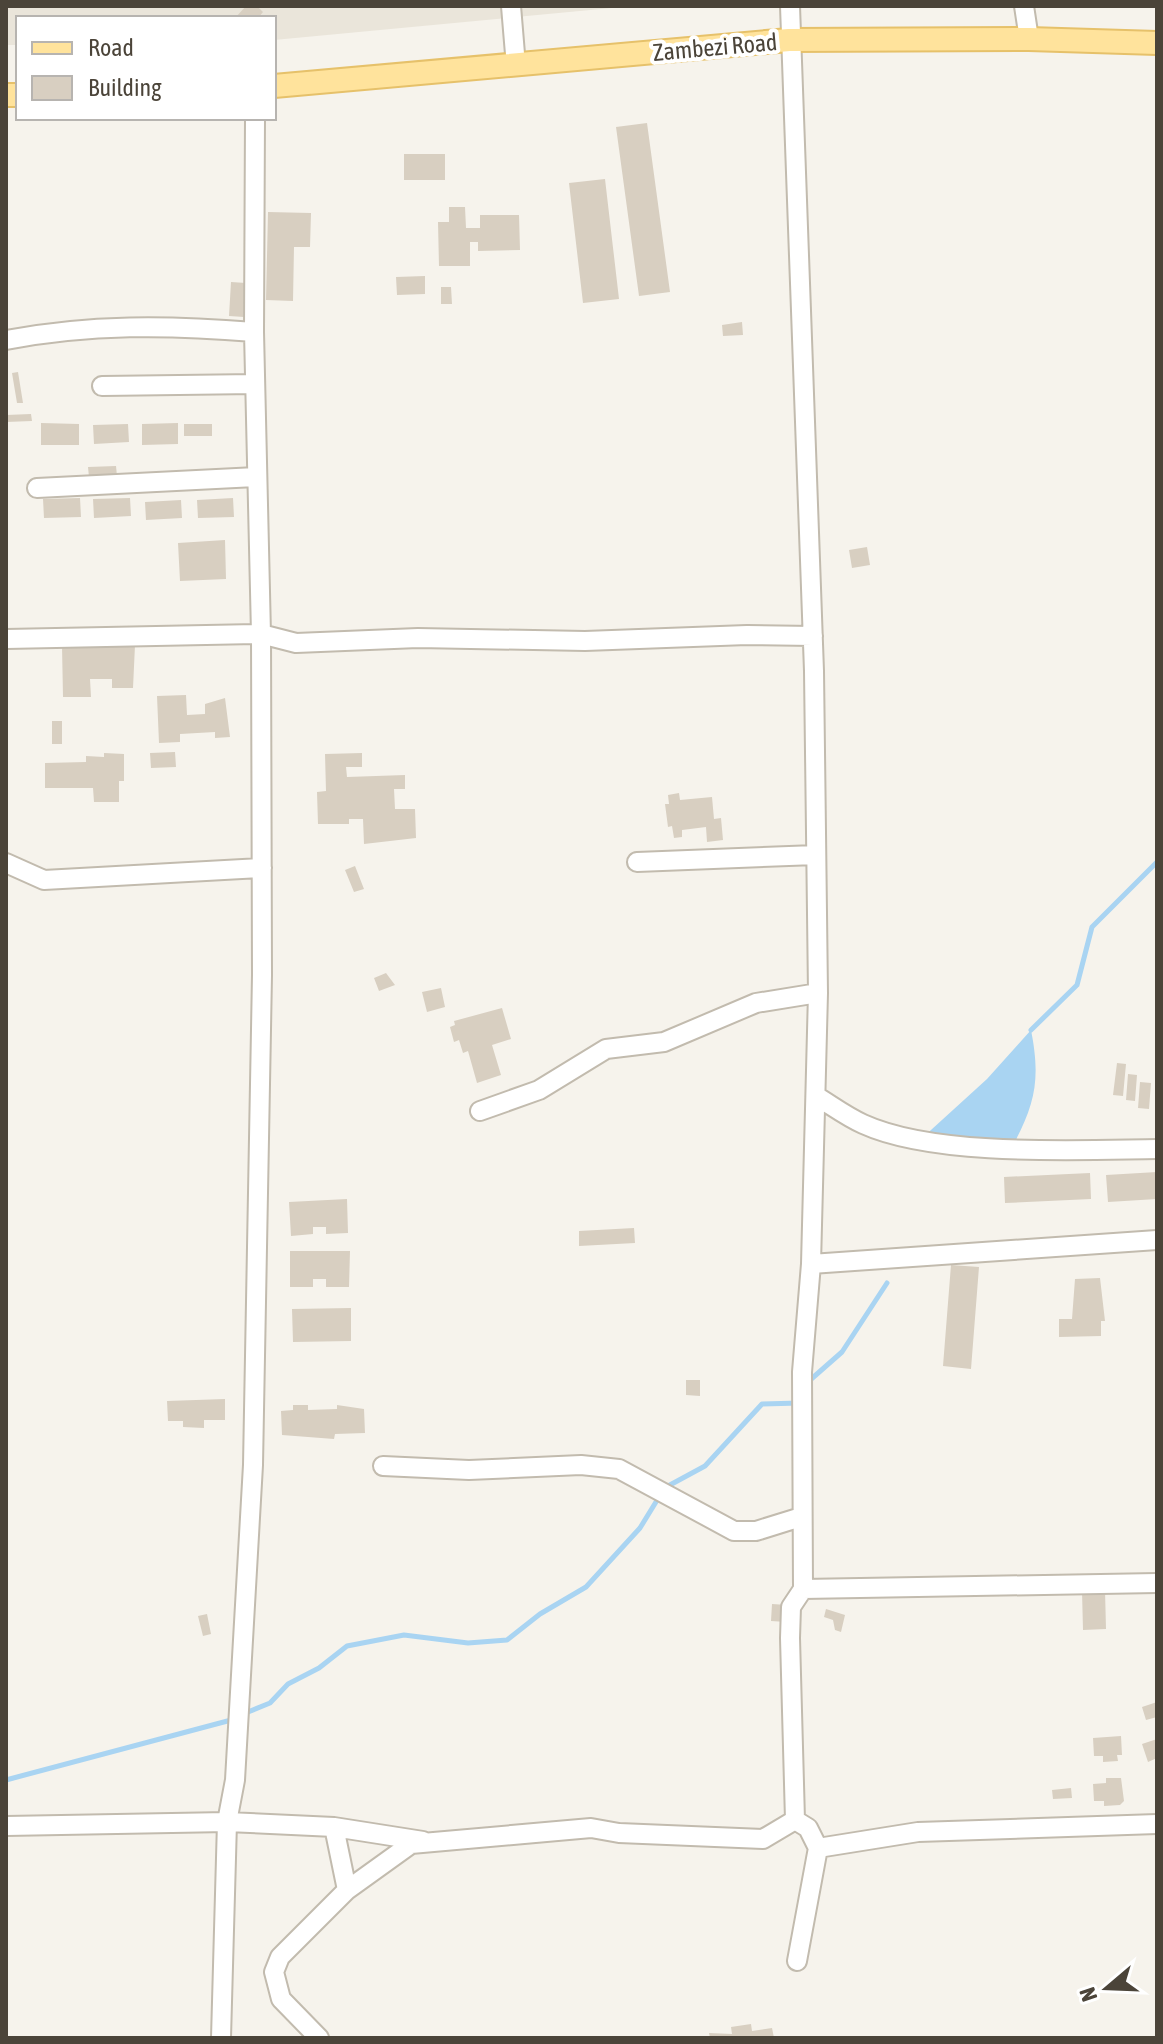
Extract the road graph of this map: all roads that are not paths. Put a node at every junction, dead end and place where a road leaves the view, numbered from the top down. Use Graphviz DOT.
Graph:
graph roads {
  1 [pos="511,6"];
  2 [pos="790,6"];
  3 [pos="1024,6"];
  4 [pos="1029,39"];
  5 [pos="789,40"];
  6 [pos="1157,43"];
  7 [pos="516,66"];
  8 [pos="276,86"];
  9 [pos="255,120"];
  10 [pos="254,332"];
  11 [pos="6,340"];
  12 [pos="255,384"];
  13 [pos="102,386"];
  14 [pos="257,477"];
  15 [pos="37,488"];
  16 [pos="261,634"];
  17 [pos="813,636"];
  18 [pos="6,639"];
  19 [pos="816,855"];
  20 [pos="637,862"];
  21 [pos="6,863"];
  22 [pos="262,868"];
  23 [pos="818,993"];
  24 [pos="816,1096"];
  25 [pos="480,1111"];
  26 [pos="1157,1149"];
  27 [pos="1157,1240"];
  28 [pos="811,1264"];
  29 [pos="383,1466"];
  30 [pos="801,1517"];
  31 [pos="1157,1583"];
  32 [pos="803,1589"];
  33 [pos="795,1820"];
  34 [pos="227,1822"];
  35 [pos="1157,1824"];
  36 [pos="6,1826"];
  37 [pos="334,1827"];
  38 [pos="426,1841"];
  39 [pos="818,1848"];
  40 [pos="347,1890"];
  41 [pos="797,1961"];
  42 [pos="221,2038"];
  43 [pos="319,2038"];
  1 -- 7 [label="street"];
  2 -- 5 [label="street"];
  3 -- 4 [label="street"];
  4 -- 5 [label="main road, Zambezi Road"];
  4 -- 6 [label="main road, Zambezi Road"];
  5 -- 7 [label="main road, Zambezi Road"];
  5 -- 17 [label="street"];
  7 -- 8 [label="main road, Zambezi Road"];
  9 -- 10 [label="street"];
  10 -- 11 [label="street"];
  10 -- 12 [label="street"];
  12 -- 13 [label="street"];
  12 -- 14 [label="street"];
  14 -- 15 [label="street"];
  14 -- 16 [label="street"];
  16 -- 17 [label="street"];
  16 -- 18 [label="street"];
  16 -- 22 [label="street"];
  17 -- 19 [label="street"];
  19 -- 20 [label="street"];
  19 -- 23 [label="street"];
  21 -- 22 [label="street"];
  22 -- 34 [label="street"];
  23 -- 24 [label="street"];
  23 -- 25 [label="street"];
  24 -- 26 [label="street"];
  24 -- 28 [label="street"];
  27 -- 28 [label="street"];
  28 -- 30 [label="street"];
  29 -- 30 [label="street"];
  30 -- 32 [label="street"];
  31 -- 32 [label="street"];
  32 -- 33 [label="street"];
  33 -- 38 [label="street"];
  33 -- 39 [label="street"];
  34 -- 36 [label="street"];
  34 -- 37 [label="street"];
  34 -- 42 [label="street"];
  35 -- 39 [label="street"];
  37 -- 38 [label="street"];
  37 -- 40 [label="street"];
  38 -- 40 [label="street"];
  39 -- 41 [label="street"];
  40 -- 43 [label="street"];
}
